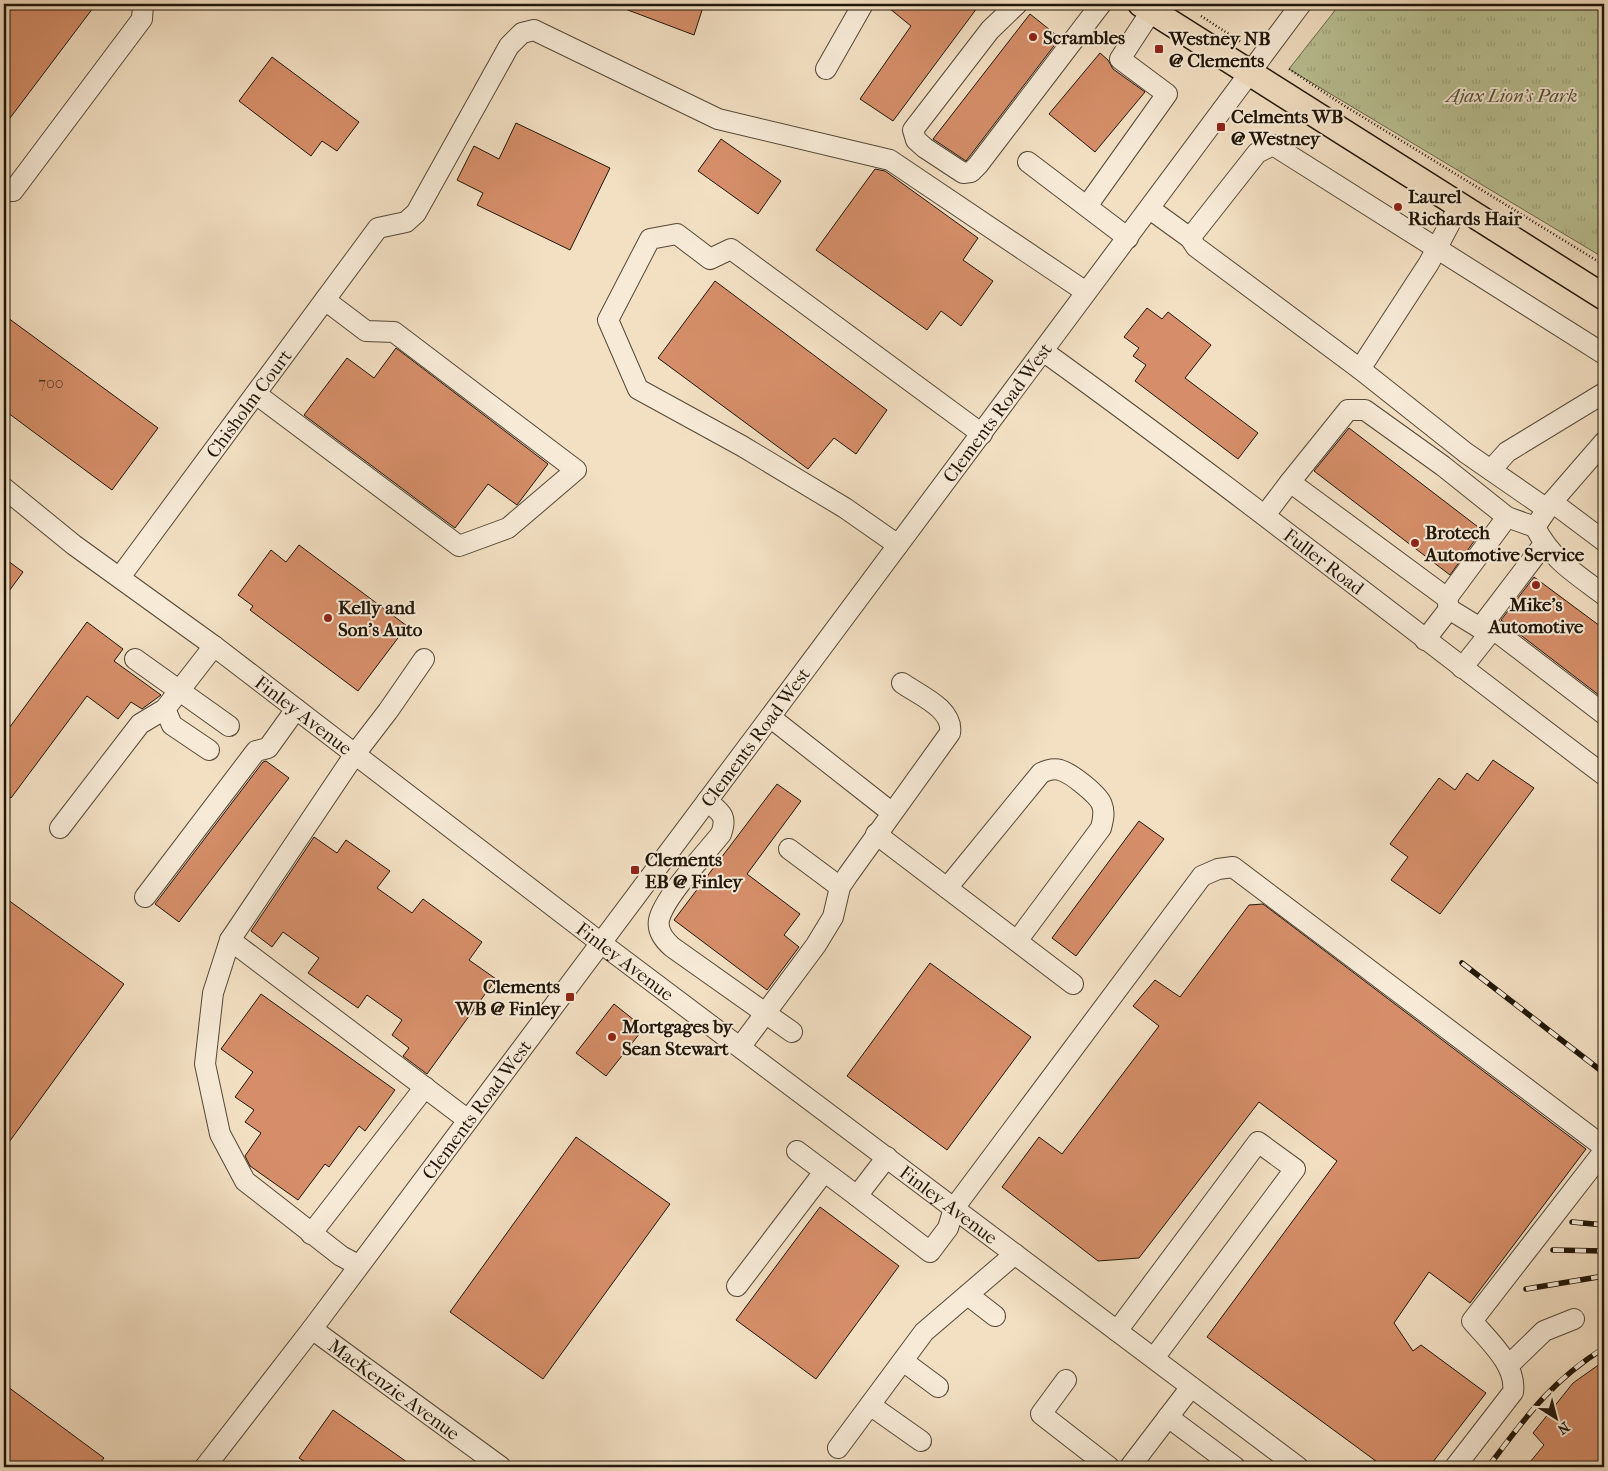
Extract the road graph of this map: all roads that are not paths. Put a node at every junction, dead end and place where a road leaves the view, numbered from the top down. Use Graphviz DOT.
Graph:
graph roads {
  1 [pos="143,4"];
  2 [pos="862,4"];
  3 [pos="1017,4"];
  4 [pos="1100,4"];
  5 [pos="1301,4"];
  6 [pos="1147,7"];
  7 [pos="826,69"];
  8 [pos="1250,74"];
  9 [pos="1028,162"];
  10 [pos="4,191"];
  11 [pos="1087,206"];
  12 [pos="1459,206"];
  13 [pos="1150,210"];
  14 [pos="1128,238"];
  15 [pos="1190,238"];
  16 [pos="1436,249"];
  17 [pos="1086,292"];
  18 [pos="1604,297"];
  19 [pos="325,300"];
  20 [pos="1044,351"];
  21 [pos="1604,354"];
  22 [pos="1360,369"];
  23 [pos="1604,393"];
  24 [pos="256,394"];
  25 [pos="982,434"];
  26 [pos="1604,442"];
  27 [pos="1490,470"];
  28 [pos="1290,482"];
  29 [pos="4,488"];
  30 [pos="1550,505"];
  31 [pos="1265,515"];
  32 [pos="1507,517"];
  33 [pos="1540,535"];
  34 [pos="1604,541"];
  35 [pos="898,546"];
  36 [pos="120,577"];
  37 [pos="1604,595"];
  38 [pos="1448,603"];
  39 [pos="1487,629"];
  40 [pos="1425,640"];
  41 [pos="214,646"];
  42 [pos="136,659"];
  43 [pos="424,659"];
  44 [pos="1462,668"];
  45 [pos="902,683"];
  46 [pos="180,691"];
  47 [pos="165,709"];
  48 [pos="296,709"];
  49 [pos="1604,714"];
  50 [pos="770,717"];
  51 [pos="228,726"];
  52 [pos="209,750"];
  53 [pos="355,754"];
  54 [pos="1603,769"];
  55 [pos="707,801"];
  56 [pos="892,812"];
  57 [pos="60,828"];
  58 [pos="876,834"];
  59 [pos="789,849"];
  60 [pos="840,887"];
  61 [pos="947,888"];
  62 [pos="145,896"];
  63 [pos="230,940"];
  64 [pos="1017,941"];
  65 [pos="601,943"];
  66 [pos="1073,984"];
  67 [pos="765,1014"];
  68 [pos="792,1032"];
  69 [pos="741,1046"];
  70 [pos="424,1087"];
  71 [pos="468,1120"];
  72 [pos="1604,1147"];
  73 [pos="797,1151"];
  74 [pos="1604,1151"];
  75 [pos="887,1157"];
  76 [pos="824,1172"];
  77 [pos="857,1196"];
  78 [pos="954,1208"];
  79 [pos="312,1234"];
  80 [pos="1015,1254"];
  81 [pos="358,1265"];
  82 [pos="736,1286"];
  83 [pos="968,1295"];
  84 [pos="995,1316"];
  85 [pos="1574,1319"];
  86 [pos="312,1329"];
  87 [pos="1117,1331"];
  88 [pos="1154,1358"];
  89 [pos="902,1361"];
  90 [pos="1508,1366"];
  91 [pos="1066,1380"];
  92 [pos="1192,1387"];
  93 [pos="938,1388"];
  94 [pos="870,1405"];
  95 [pos="1168,1417"];
  96 [pos="921,1441"];
  97 [pos="838,1448"];
  98 [pos="1292,1465"];
  99 [pos="205,1467"];
  100 [pos="501,1467"];
  101 [pos="1109,1467"];
  102 [pos="1130,1467"];
  103 [pos="1235,1467"];
  104 [pos="1455,1467"];
  1 -- 10 [label="street"];
  2 -- 7 [label="street"];
  3 -- 4 [label="street"];
  5 -- 8 [label="street, Clements Road West"];
  6 -- 8 [label="main road"];
  6 -- 11 [label="street"];
  8 -- 12 [label="main road"];
  8 -- 13 [label="street, Clements Road West"];
  9 -- 11 [label="street"];
  11 -- 14 [label="street"];
  12 -- 16 [label="street"];
  12 -- 18 [label="main road"];
  13 -- 14 [label="street, Clements Road West"];
  13 -- 15 [label="street"];
  14 -- 17 [label="street, Clements Road West"];
  15 -- 16 [label="street"];
  15 -- 22 [label="street"];
  16 -- 21 [label="street"];
  16 -- 22 [label="street"];
  17 -- 19 [label="street, Chisholm Court"];
  17 -- 20 [label="street, Clements Road West"];
  19 -- 24 [label="street, Chisholm Court"];
  19 -- 24 [label="street"];
  20 -- 25 [label="street, Clements Road West"];
  20 -- 31 [label="street, Fuller Road"];
  22 -- 27 [label="street"];
  23 -- 27 [label="street"];
  24 -- 36 [label="street, Chisholm Court"];
  25 -- 35 [label="street, Clements Road West"];
  25 -- 35 [label="street"];
  26 -- 30 [label="street"];
  27 -- 30 [label="street"];
  28 -- 31 [label="street"];
  28 -- 32 [label="street"];
  28 -- 38 [label="street"];
  29 -- 36 [label="street, Finley Avenue"];
  30 -- 33 [label="street"];
  30 -- 34 [label="street"];
  31 -- 40 [label="street, Fuller Road"];
  32 -- 33 [label="street"];
  32 -- 38 [label="street"];
  33 -- 37 [label="street"];
  33 -- 39 [label="street"];
  35 -- 50 [label="street, Clements Road West"];
  36 -- 41 [label="street, Finley Avenue"];
  38 -- 39 [label="street"];
  38 -- 40 [label="street"];
  39 -- 44 [label="street"];
  39 -- 49 [label="street"];
  40 -- 44 [label="street, Fuller Road"];
  41 -- 46 [label="street"];
  41 -- 48 [label="street, Finley Avenue"];
  42 -- 46 [label="street"];
  43 -- 53 [label="street"];
  44 -- 54 [label="street, Fuller Road"];
  45 -- 56 [label="street"];
  46 -- 47 [label="street"];
  46 -- 51 [label="street"];
  47 -- 52 [label="street"];
  47 -- 57 [label="street"];
  48 -- 53 [label="street, Finley Avenue"];
  48 -- 62 [label="street"];
  50 -- 55 [label="street, Clements Road West"];
  50 -- 56 [label="street"];
  53 -- 63 [label="street"];
  53 -- 65 [label="street, Finley Avenue"];
  55 -- 65 [label="street, Clements Road West"];
  55 -- 67 [label="street"];
  56 -- 58 [label="street"];
  58 -- 60 [label="street"];
  58 -- 61 [label="street"];
  59 -- 60 [label="street"];
  60 -- 67 [label="street"];
  61 -- 64 [label="street"];
  61 -- 64 [label="street"];
  63 -- 70 [label="street"];
  63 -- 79 [label="street"];
  64 -- 66 [label="street"];
  65 -- 69 [label="street, Finley Avenue"];
  65 -- 71 [label="street, Clements Road West"];
  67 -- 68 [label="street"];
  67 -- 69 [label="street"];
  69 -- 75 [label="street, Finley Avenue"];
  70 -- 71 [label="street"];
  70 -- 79 [label="street"];
  71 -- 81 [label="street, Clements Road West"];
  72 -- 78 [label="street"];
  73 -- 76 [label="street"];
  74 -- 90 [label="street"];
  75 -- 77 [label="street"];
  75 -- 78 [label="street, Finley Avenue"];
  76 -- 77 [label="street"];
  76 -- 82 [label="street"];
  77 -- 78 [label="street"];
  78 -- 80 [label="street, Finley Avenue"];
  79 -- 81 [label="street"];
  80 -- 83 [label="street"];
  80 -- 87 [label="street, Finley Avenue"];
  81 -- 86 [label="street, Clements Road West"];
  83 -- 84 [label="street"];
  83 -- 89 [label="street"];
  85 -- 90 [label="street"];
  86 -- 99 [label="street, Clements Road West"];
  86 -- 100 [label="street, MacKenzie Avenue"];
  87 -- 88 [label="street, Finley Avenue"];
  87 -- 88 [label="street"];
  88 -- 92 [label="street, Finley Avenue"];
  89 -- 93 [label="street"];
  89 -- 94 [label="street"];
  90 -- 104 [label="street"];
  91 -- 101 [label="street"];
  92 -- 95 [label="street"];
  92 -- 98 [label="street, Finley Avenue"];
  94 -- 96 [label="street"];
  94 -- 97 [label="street"];
  95 -- 102 [label="street"];
  95 -- 103 [label="street"];
}
